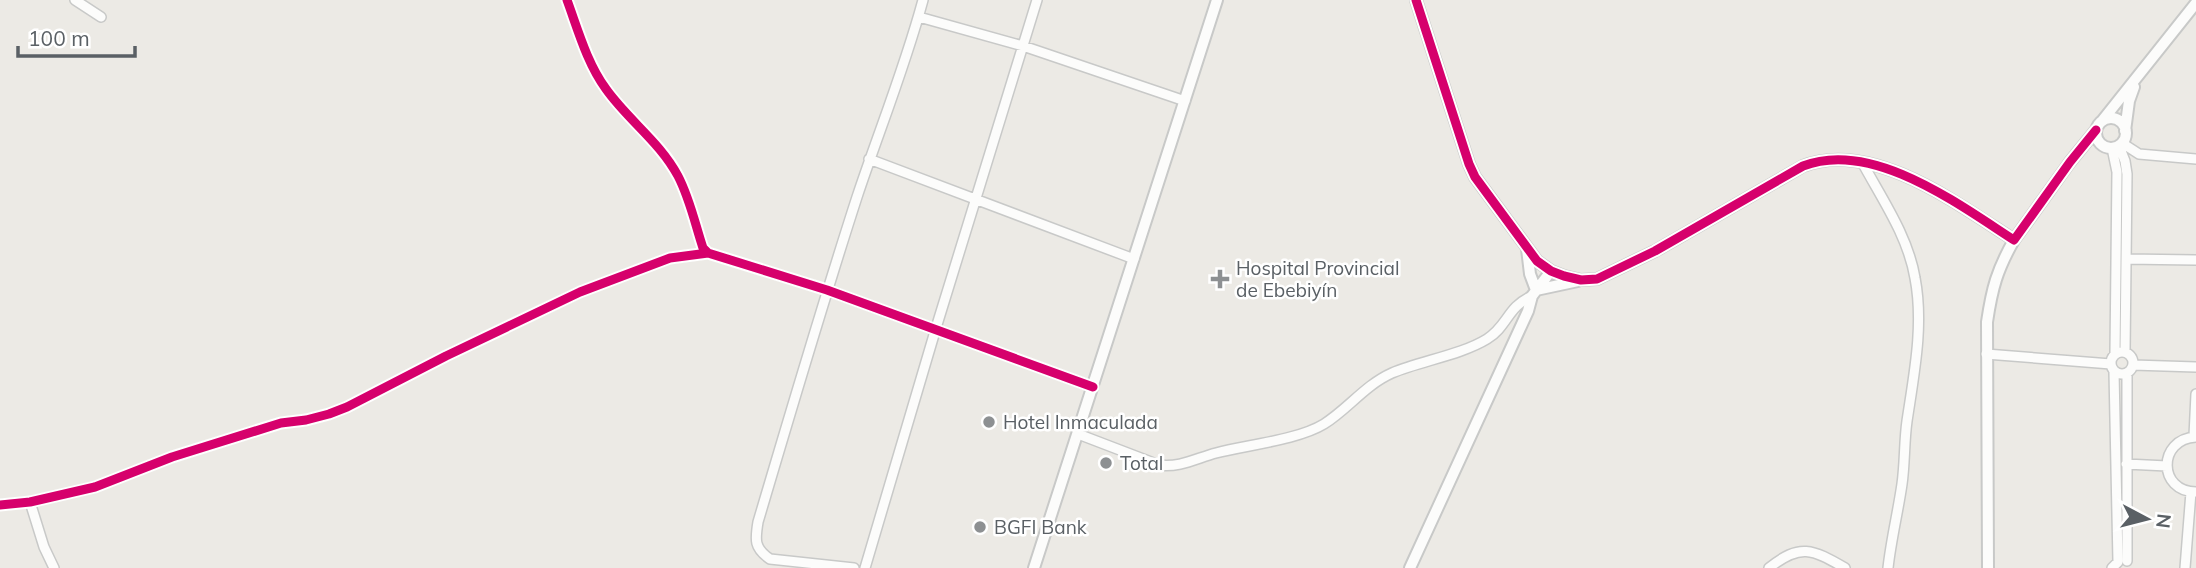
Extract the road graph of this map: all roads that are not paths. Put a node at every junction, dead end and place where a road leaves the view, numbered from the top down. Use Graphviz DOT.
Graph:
graph roads {
  1 [pos="75,0"];
  2 [pos="567,0"];
  3 [pos="923,0"];
  4 [pos="1037,0"];
  5 [pos="1217,0"];
  6 [pos="1416,0"];
  7 [pos="2196,3"];
  8 [pos="101,17"];
  9 [pos="919,18"];
  10 [pos="1023,46"];
  11 [pos="2138,78"];
  12 [pos="1185,101"];
  13 [pos="2099,126"];
  14 [pos="2117,143"];
  15 [pos="869,159"];
  16 [pos="2196,159"];
  17 [pos="1862,162"];
  18 [pos="2070,162"];
  19 [pos="976,199"];
  20 [pos="2014,240"];
  21 [pos="1526,246"];
  22 [pos="708,253"];
  23 [pos="1134,259"];
  24 [pos="2126,259"];
  25 [pos="2196,260"];
  26 [pos="1551,271"];
  27 [pos="1581,280"];
  28 [pos="827,290"];
  29 [pos="1534,293"];
  30 [pos="936,328"];
  31 [pos="2120,353"];
  32 [pos="1986,354"];
  33 [pos="2133,365"];
  34 [pos="2196,367"];
  35 [pos="2112,368"];
  36 [pos="2127,373"];
  37 [pos="1093,387"];
  38 [pos="2196,394"];
  39 [pos="1077,434"];
  40 [pos="2195,436"];
  41 [pos="2126,464"];
  42 [pos="2167,466"];
  43 [pos="2194,492"];
  44 [pos="30,502"];
  45 [pos="0,505"];
  46 [pos="2119,564"];
  47 [pos="808,566"];
  48 [pos="54,568"];
  49 [pos="854,568"];
  50 [pos="865,568"];
  51 [pos="1034,568"];
  52 [pos="1410,568"];
  53 [pos="1769,568"];
  54 [pos="1844,568"];
  55 [pos="1888,568"];
  56 [pos="1988,568"];
  57 [pos="2135,568"];
  58 [pos="2185,568"];
  1 -- 8 [label="street"];
  2 -- 22 [label="street"];
  3 -- 9 [label="street"];
  4 -- 10 [label="street"];
  5 -- 12 [label="street"];
  6 -- 21 [label="street"];
  7 -- 11 [label="street"];
  9 -- 10 [label="street"];
  9 -- 15 [label="street"];
  10 -- 12 [label="street"];
  10 -- 19 [label="street"];
  11 -- 13 [label="street"];
  11 -- 14 [label="street"];
  12 -- 23 [label="street"];
  13 -- 14 [label="street"];
  13 -- 14 [label="street"];
  13 -- 18 [label="street"];
  14 -- 16 [label="street"];
  14 -- 18 [label="street"];
  14 -- 24 [label="street"];
  14 -- 31 [label="street"];
  15 -- 19 [label="street"];
  15 -- 28 [label="street"];
  17 -- 20 [label="street"];
  17 -- 27 [label="street"];
  17 -- 55 [label="street"];
  18 -- 20 [label="street"];
  19 -- 23 [label="street"];
  19 -- 30 [label="street"];
  20 -- 32 [label="street"];
  21 -- 26 [label="street"];
  21 -- 29 [label="street"];
  22 -- 28 [label="street"];
  22 -- 44 [label="street"];
  23 -- 37 [label="street"];
  24 -- 25 [label="street"];
  24 -- 31 [label="street"];
  26 -- 27 [label="street"];
  26 -- 29 [label="street"];
  27 -- 29 [label="street"];
  28 -- 30 [label="street"];
  28 -- 47 [label="street"];
  29 -- 39 [label="street"];
  29 -- 52 [label="street"];
  30 -- 37 [label="street"];
  30 -- 50 [label="street"];
  31 -- 33 [label="street"];
  31 -- 35 [label="street"];
  32 -- 35 [label="street"];
  32 -- 56 [label="street"];
  33 -- 34 [label="street"];
  33 -- 36 [label="street"];
  35 -- 36 [label="street"];
  35 -- 46 [label="street"];
  36 -- 41 [label="street"];
  37 -- 39 [label="street"];
  38 -- 40 [label="street"];
  39 -- 51 [label="street"];
  40 -- 42 [label="street"];
  41 -- 42 [label="street"];
  41 -- 46 [label="street"];
  42 -- 43 [label="street"];
  43 -- 58 [label="street"];
  44 -- 45 [label="street"];
  44 -- 48 [label="street"];
  46 -- 57 [label="street"];
  47 -- 49 [label="street"];
  53 -- 54 [label="street"];
}
